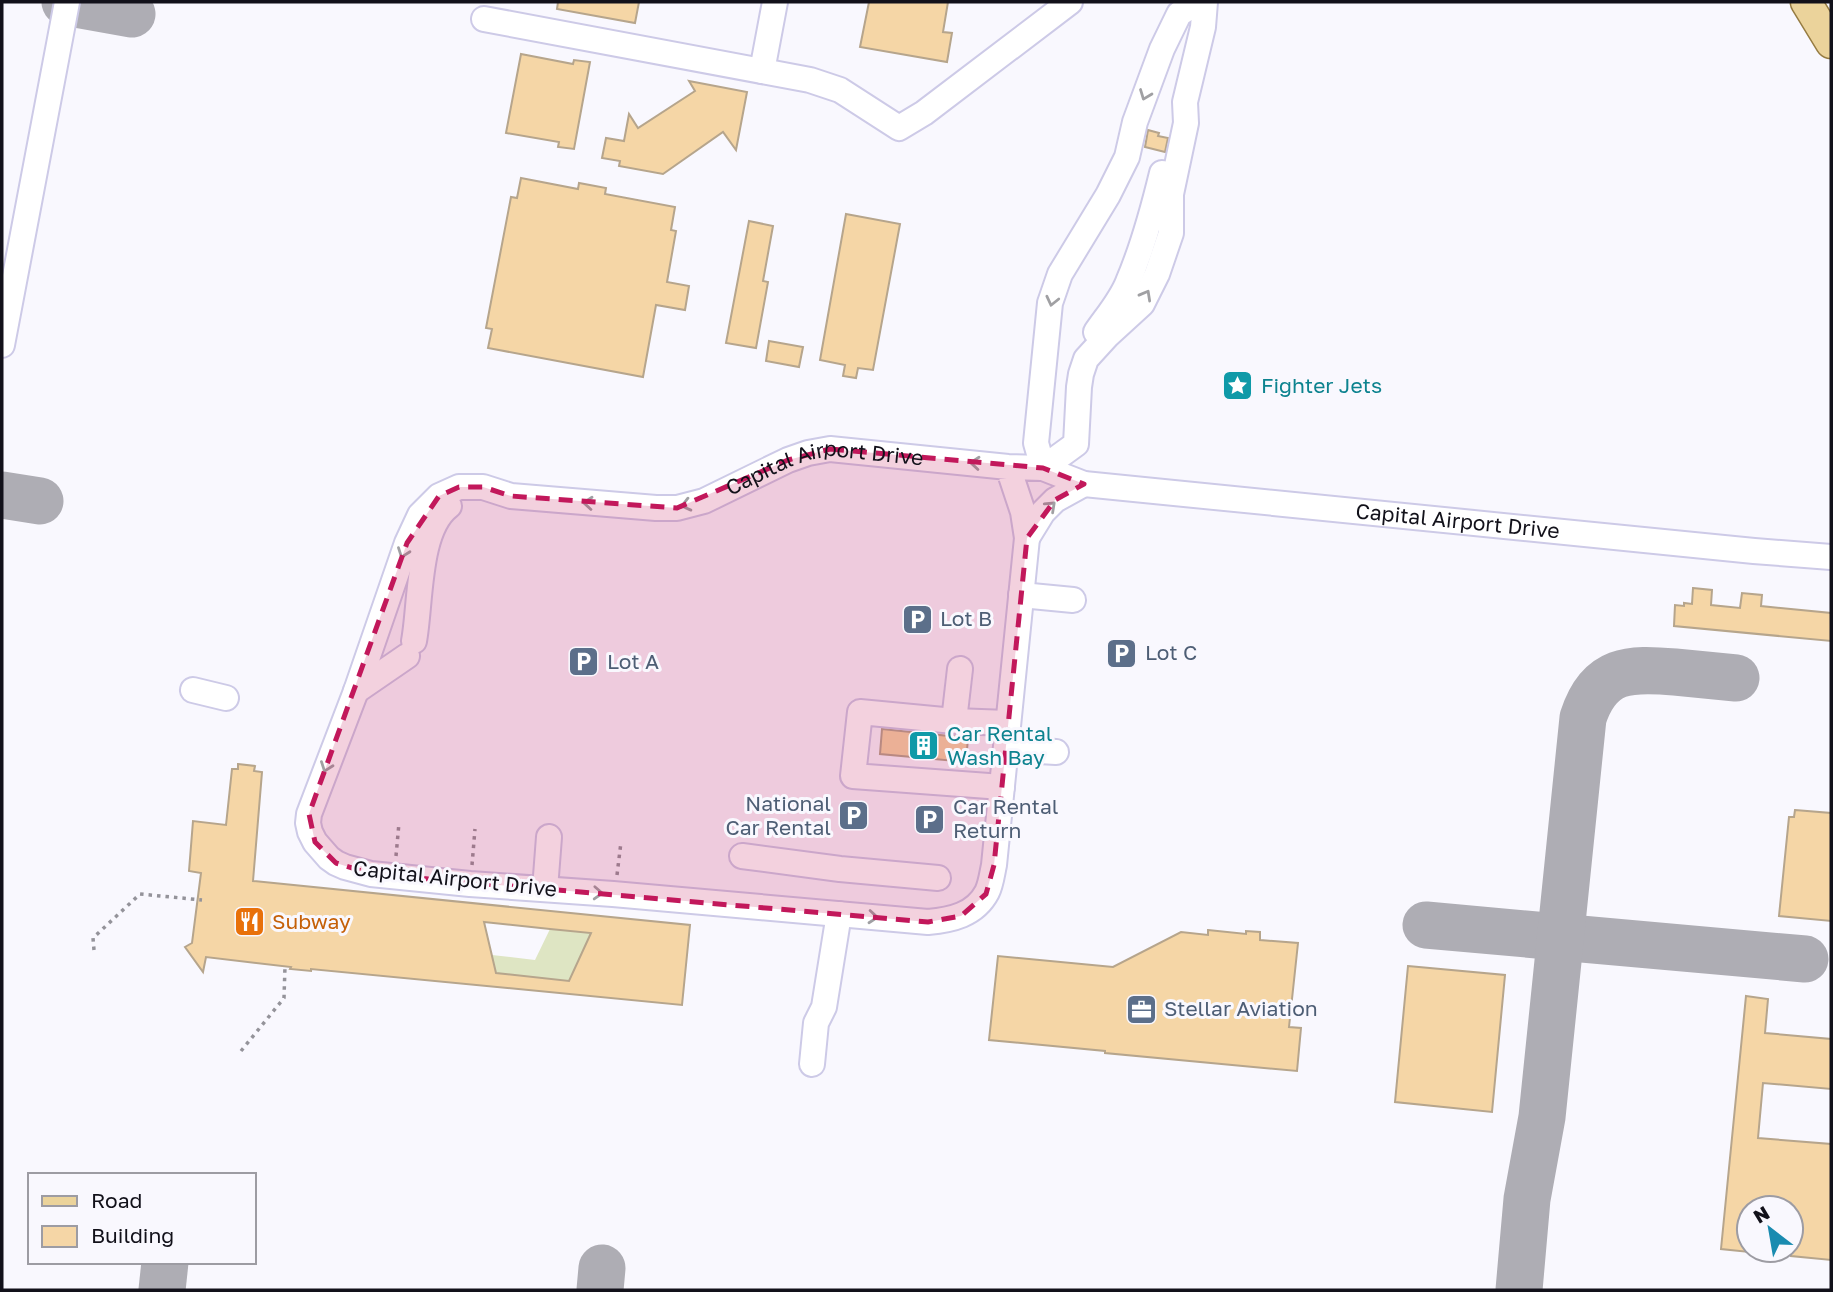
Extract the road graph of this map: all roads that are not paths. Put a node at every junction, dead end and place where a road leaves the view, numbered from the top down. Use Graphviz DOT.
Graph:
graph roads {
  1 [pos="67,2"];
  2 [pos="775,2"];
  3 [pos="1070,2"];
  4 [pos="1198,2"];
  5 [pos="1205,2"];
  6 [pos="1806,2"];
  7 [pos="484,19"];
  8 [pos="1831,43"];
  9 [pos="762,71"];
  10 [pos="1185,102"];
  11 [pos="1114,183"];
  12 [pos="1164,193"];
  13 [pos="2,345"];
  14 [pos="1040,410"];
  15 [pos="1077,416"];
  16 [pos="1008,467"];
  17 [pos="1043,468"];
  18 [pos="1084,484"];
  19 [pos="511,496"];
  20 [pos="1027,538"];
  21 [pos="1831,557"];
  22 [pos="1021,595"];
  23 [pos="1073,600"];
  24 [pos="960,669"];
  25 [pos="193,690"];
  26 [pos="356,691"];
  27 [pos="226,698"];
  28 [pos="954,721"];
  29 [pos="1008,723"];
  30 [pos="1006,749"];
  31 [pos="1056,752"];
  32 [pos="1002,787"];
  33 [pos="549,837"];
  34 [pos="742,856"];
  35 [pos="938,878"];
  36 [pos="545,889"];
  37 [pos="839,914"];
  38 [pos="811,1064"];
  1 -- 13 [label="street"];
  2 -- 9 [label="street"];
  3 -- 9 [label="street"];
  4 -- 11 [label="street, one-way"];
  5 -- 10 [label="street"];
  6 -- 8 [label="main road"];
  7 -- 9 [label="street"];
  10 -- 12 [label="street"];
  10 -- 12 [label="street"];
  11 -- 12 [label="street"];
  11 -- 14 [label="street, one-way"];
  15 -- 12 [label="street, one-way"];
  14 -- 15 [label="street"];
  14 -- 17 [label="street"];
  15 -- 17 [label="street"];
  16 -- 17 [label="street, Capital Airport Drive"];
  16 -- 19 [label="street, Capital Airport Drive, one-way"];
  16 -- 20 [label="street, Capital Airport Drive"];
  17 -- 18 [label="street, Capital Airport Drive"];
  20 -- 18 [label="street, Capital Airport Drive, one-way"];
  18 -- 21 [label="street, Capital Airport Drive"];
  19 -- 26 [label="street"];
  19 -- 26 [label="street, Capital Airport Drive, one-way"];
  20 -- 22 [label="street, Capital Airport Drive"];
  22 -- 23 [label="street"];
  22 -- 29 [label="street, Capital Airport Drive"];
  24 -- 28 [label="street"];
  25 -- 27 [label="street"];
  26 -- 36 [label="street, Capital Airport Drive, one-way"];
  28 -- 29 [label="street"];
  28 -- 32 [label="street"];
  29 -- 30 [label="street, Capital Airport Drive"];
  30 -- 31 [label="street"];
  30 -- 32 [label="street, Capital Airport Drive"];
  37 -- 32 [label="street, Capital Airport Drive, one-way"];
  33 -- 36 [label="street"];
  34 -- 35 [label="street"];
  36 -- 37 [label="street, Capital Airport Drive, one-way"];
  37 -- 38 [label="street"];
}
